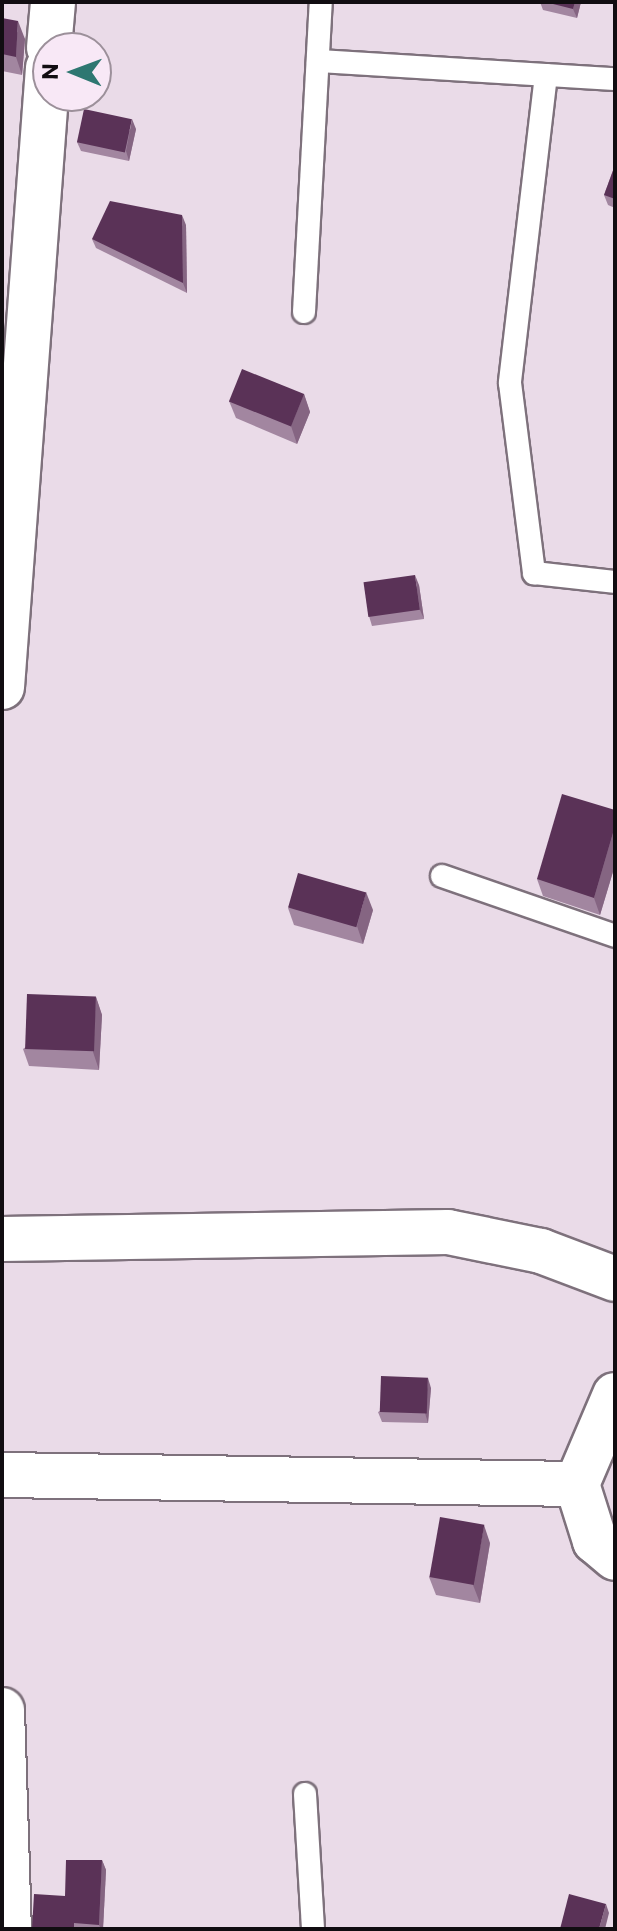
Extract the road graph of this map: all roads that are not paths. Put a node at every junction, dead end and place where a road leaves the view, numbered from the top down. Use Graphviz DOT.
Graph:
graph roads {
  1 [pos="53,2"];
  2 [pos="321,2"];
  3 [pos="50,32"];
  4 [pos="318,61"];
  5 [pos="546,75"];
  6 [pos="615,79"];
  7 [pos="45,112"];
  8 [pos="304,312"];
  9 [pos="615,582"];
  10 [pos="2,687"];
  11 [pos="442,876"];
  12 [pos="615,936"];
  13 [pos="2,1239"];
  14 [pos="615,1279"];
  15 [pos="615,1395"];
  16 [pos="2,1475"];
  17 [pos="577,1484"];
  18 [pos="615,1558"];
  19 [pos="2,1710"];
  20 [pos="305,1794"];
  21 [pos="9,1929"];
  22 [pos="313,1929"];
  1 -- 3 [label="street"];
  2 -- 4 [label="lane"];
  4 -- 5 [label="lane"];
  4 -- 8 [label="lane"];
  5 -- 6 [label="lane"];
  5 -- 9 [label="lane"];
  7 -- 10 [label="street"];
  11 -- 12 [label="lane"];
  13 -- 14 [label="street"];
  15 -- 17 [label="street"];
  16 -- 17 [label="street"];
  17 -- 18 [label="street"];
  19 -- 21 [label="street"];
  20 -- 22 [label="lane"];
}
